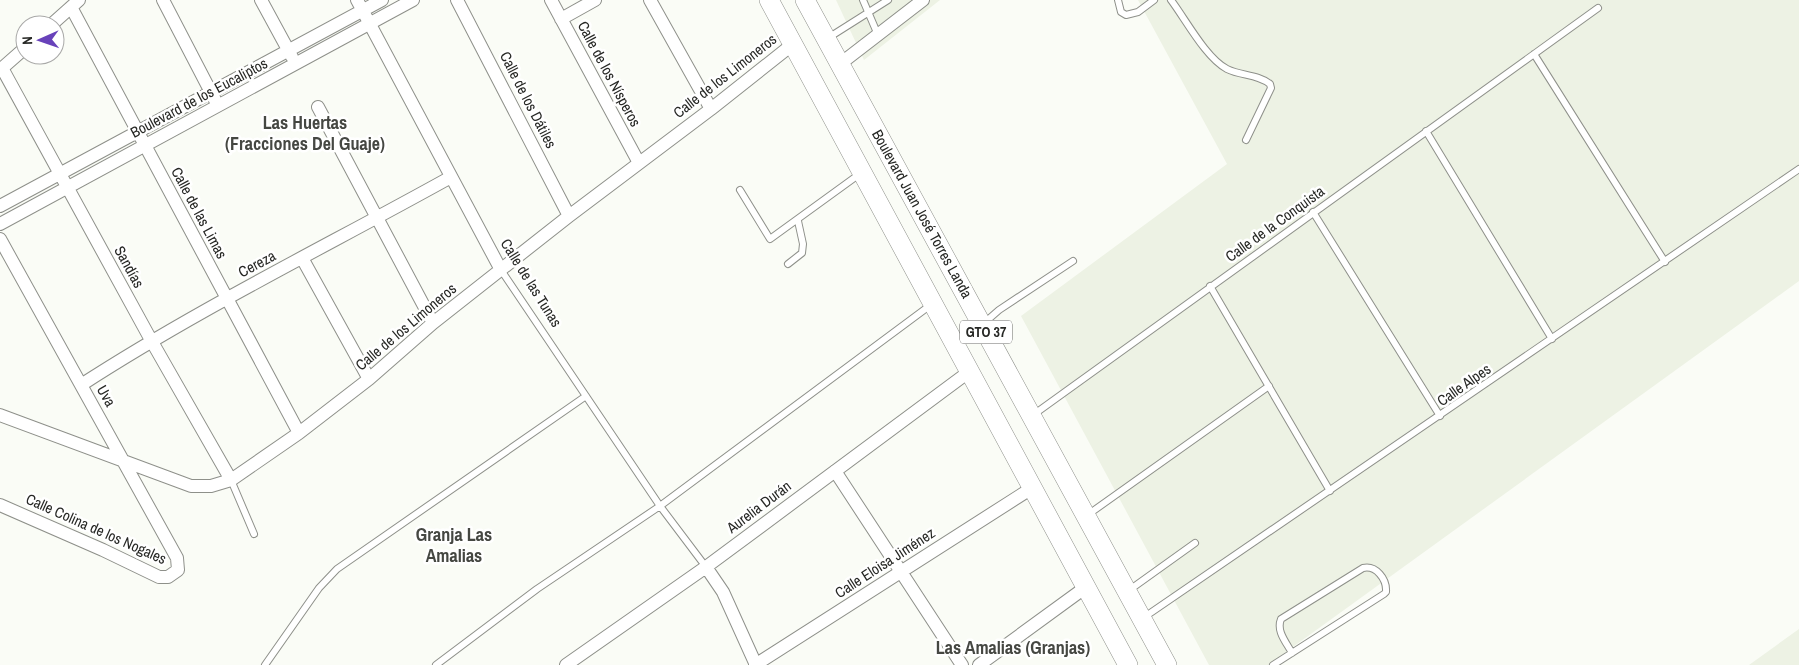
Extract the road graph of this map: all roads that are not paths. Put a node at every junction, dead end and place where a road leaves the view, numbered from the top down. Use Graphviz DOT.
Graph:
graph roads {
  1 [pos="163,0"];
  2 [pos="261,0"];
  3 [pos="382,0"];
  4 [pos="413,0"];
  5 [pos="457,0"];
  6 [pos="551,0"];
  7 [pos="595,0"];
  8 [pos="650,0"];
  9 [pos="769,0"];
  10 [pos="805,0"];
  11 [pos="863,0"];
  12 [pos="888,0"];
  13 [pos="1118,0"];
  14 [pos="1154,0"];
  15 [pos="1171,0"];
  16 [pos="917,1"];
  17 [pos="75,4"];
  18 [pos="360,5"];
  19 [pos="1598,8"];
  20 [pos="868,12"];
  21 [pos="62,15"];
  22 [pos="561,19"];
  23 [pos="370,24"];
  24 [pos="878,34"];
  25 [pos="827,39"];
  26 [pos="793,44"];
  27 [pos="288,51"];
  28 [pos="1534,54"];
  29 [pos="15,57"];
  30 [pos="295,64"];
  31 [pos="840,64"];
  32 [pos="1,69"];
  33 [pos="211,93"];
  34 [pos="218,106"];
  35 [pos="318,107"];
  36 [pos="711,109"];
  37 [pos="1426,131"];
  38 [pos="138,132"];
  39 [pos="1246,140"];
  40 [pos="145,145"];
  41 [pos="639,163"];
  42 [pos="1799,169"];
  43 [pos="862,172"];
  44 [pos="60,174"];
  45 [pos="451,177"];
  46 [pos="67,186"];
  47 [pos="740,190"];
  48 [pos="0,206"];
  49 [pos="1313,212"];
  50 [pos="569,216"];
  51 [pos="376,219"];
  52 [pos="798,221"];
  53 [pos="0,224"];
  54 [pos="0,239"];
  55 [pos="302,258"];
  56 [pos="1074,261"];
  57 [pos="1664,262"];
  58 [pos="788,264"];
  59 [pos="501,270"];
  60 [pos="1210,286"];
  61 [pos="226,298"];
  62 [pos="933,304"];
  63 [pos="433,323"];
  64 [pos="982,325"];
  65 [pos="1552,339"];
  66 [pos="151,340"];
  67 [pos="970,371"];
  68 [pos="370,379"];
  69 [pos="81,385"];
  70 [pos="1269,386"];
  71 [pos="586,396"];
  72 [pos="0,414"];
  73 [pos="1032,416"];
  74 [pos="1440,416"];
  75 [pos="299,433"];
  76 [pos="126,462"];
  77 [pos="835,471"];
  78 [pos="230,480"];
  79 [pos="1032,488"];
  80 [pos="1330,491"];
  81 [pos="0,505"];
  82 [pos="660,506"];
  83 [pos="1086,516"];
  84 [pos="254,534"];
  85 [pos="1195,543"];
  86 [pos="706,567"];
  87 [pos="178,570"];
  88 [pos="901,572"];
  89 [pos="1086,587"];
  90 [pos="1127,592"];
  91 [pos="1142,619"];
  92 [pos="1292,653"];
  93 [pos="265,665"];
  94 [pos="436,665"];
  95 [pos="566,665"];
  96 [pos="756,665"];
  97 [pos="962,665"];
  98 [pos="979,665"];
  99 [pos="1128,665"];
  100 [pos="1167,665"];
  101 [pos="1273,665"];
  1 -- 33 [label="street"];
  2 -- 27 [label="street"];
  3 -- 18 [label="street, Boulevard de los Eucaliptos"];
  4 -- 23 [label="street, Boulevard de los Eucaliptos"];
  5 -- 50 [label="street, Calle de los Dátiles"];
  6 -- 22 [label="street, Calle de los Nísperos"];
  7 -- 22 [label="street"];
  8 -- 36 [label="street"];
  9 -- 26 [label="main road, GTO 37"];
  10 -- 25 [label="main road, Boulevard Juan José Torres Landa / GTO 37"];
  11 -- 20 [label="lane"];
  12 -- 20 [label="lane"];
  13 -- 14 [label="lane"];
  15 -- 39 [label="lane"];
  16 -- 24 [label="street"];
  17 -- 21 [label="street"];
  17 -- 38 [label="street, Calle de las Limas"];
  18 -- 23 [label="street, Calle de las Tunas"];
  18 -- 27 [label="street, Boulevard de los Eucaliptos"];
  19 -- 28 [label="lane, Calle de la Conquista"];
  20 -- 24 [label="lane"];
  20 -- 25 [label="lane"];
  22 -- 41 [label="street, Calle de los Nísperos"];
  23 -- 30 [label="street, Boulevard de los Eucaliptos"];
  23 -- 45 [label="street, Calle de las Tunas"];
  24 -- 31 [label="street"];
  25 -- 31 [label="main road, Boulevard Juan José Torres Landa / GTO 37"];
  26 -- 36 [label="street, Calle de los Limoneros"];
  26 -- 43 [label="main road, GTO 37"];
  27 -- 30 [label="street"];
  27 -- 33 [label="street, Boulevard de los Eucaliptos"];
  28 -- 37 [label="lane, Calle de la Conquista"];
  28 -- 57 [label="lane"];
  29 -- 32 [label="street"];
  30 -- 34 [label="street, Boulevard de los Eucaliptos"];
  31 -- 64 [label="main road, Boulevard Juan José Torres Landa / GTO 37"];
  32 -- 44 [label="street, Sandías"];
  33 -- 34 [label="street"];
  33 -- 38 [label="street, Boulevard de los Eucaliptos"];
  34 -- 40 [label="street, Boulevard de los Eucaliptos"];
  35 -- 51 [label="street"];
  36 -- 41 [label="street, Calle de los Limoneros"];
  37 -- 49 [label="lane, Calle de la Conquista"];
  37 -- 65 [label="lane"];
  38 -- 40 [label="street, Calle de las Limas"];
  38 -- 44 [label="street, Boulevard de los Eucaliptos"];
  40 -- 46 [label="street, Boulevard de los Eucaliptos"];
  40 -- 61 [label="street, Calle de las Limas"];
  41 -- 50 [label="street, Calle de los Limoneros"];
  42 -- 57 [label="lane, Calle Alpes"];
  43 -- 52 [label="lane"];
  43 -- 62 [label="main road, GTO 37"];
  44 -- 46 [label="street, Sandías"];
  44 -- 48 [label="street, Boulevard de los Eucaliptos"];
  45 -- 51 [label="street, Cereza"];
  45 -- 59 [label="street, Calle de las Tunas"];
  46 -- 53 [label="street, Boulevard de los Eucaliptos"];
  46 -- 66 [label="street, Sandías"];
  47 -- 52 [label="lane"];
  49 -- 60 [label="lane, Calle de la Conquista"];
  49 -- 74 [label="lane"];
  50 -- 59 [label="street, Calle de los Limoneros"];
  51 -- 55 [label="street, Cereza"];
  51 -- 63 [label="street"];
  52 -- 58 [label="lane"];
  54 -- 69 [label="street, Uva"];
  55 -- 61 [label="street, Cereza"];
  55 -- 68 [label="street"];
  56 -- 64 [label="lane"];
  57 -- 65 [label="lane, Calle Alpes"];
  59 -- 63 [label="street, Calle de los Limoneros"];
  59 -- 71 [label="lane, Calle de las Tunas"];
  60 -- 70 [label="lane"];
  60 -- 73 [label="lane, Calle de la Conquista"];
  61 -- 66 [label="street, Cereza"];
  61 -- 75 [label="street, Calle de las Limas"];
  62 -- 67 [label="main road, GTO 37"];
  62 -- 82 [label="lane"];
  63 -- 68 [label="street, Calle de los Limoneros"];
  64 -- 73 [label="main road, Boulevard Juan José Torres Landa / GTO 37"];
  65 -- 74 [label="lane, Calle Alpes"];
  66 -- 69 [label="street, Cereza"];
  66 -- 78 [label="street, Sandías"];
  67 -- 77 [label="street, Aurelia Durán"];
  67 -- 79 [label="main road, GTO 37"];
  68 -- 75 [label="street, Calle de los Limoneros"];
  69 -- 76 [label="street, Uva"];
  70 -- 80 [label="lane"];
  70 -- 83 [label="lane"];
  71 -- 82 [label="lane, Calle de las Tunas"];
  71 -- 93 [label="lane"];
  72 -- 76 [label="street, Calle de los Limoneros"];
  73 -- 83 [label="main road, Boulevard Juan José Torres Landa / GTO 37"];
  74 -- 80 [label="lane, Calle Alpes"];
  75 -- 78 [label="street, Calle de los Limoneros"];
  76 -- 78 [label="street, Calle de los Limoneros"];
  76 -- 87 [label="street, Uva"];
  77 -- 86 [label="street, Aurelia Durán"];
  77 -- 88 [label="street"];
  78 -- 84 [label="lane"];
  79 -- 88 [label="street, Calle Eloisa Jiménez"];
  79 -- 89 [label="main road, GTO 37"];
  80 -- 91 [label="lane, Calle Alpes"];
  81 -- 87 [label="street, Calle Colina de los Nogales"];
  82 -- 86 [label="lane, Calle de las Tunas"];
  82 -- 94 [label="lane"];
  83 -- 90 [label="main road, Boulevard Juan José Torres Landa / GTO 37"];
  85 -- 90 [label="lane"];
  86 -- 95 [label="street, Aurelia Durán"];
  86 -- 96 [label="street"];
  88 -- 96 [label="street, Calle Eloisa Jiménez"];
  88 -- 97 [label="street"];
  89 -- 98 [label="street"];
  89 -- 99 [label="main road, GTO 37"];
  90 -- 91 [label="main road, Boulevard Juan José Torres Landa / GTO 37"];
  91 -- 100 [label="main road, Boulevard Juan José Torres Landa / GTO 37"];
  92 -- 92 [label="lane"];
  92 -- 101 [label="lane"];
}
